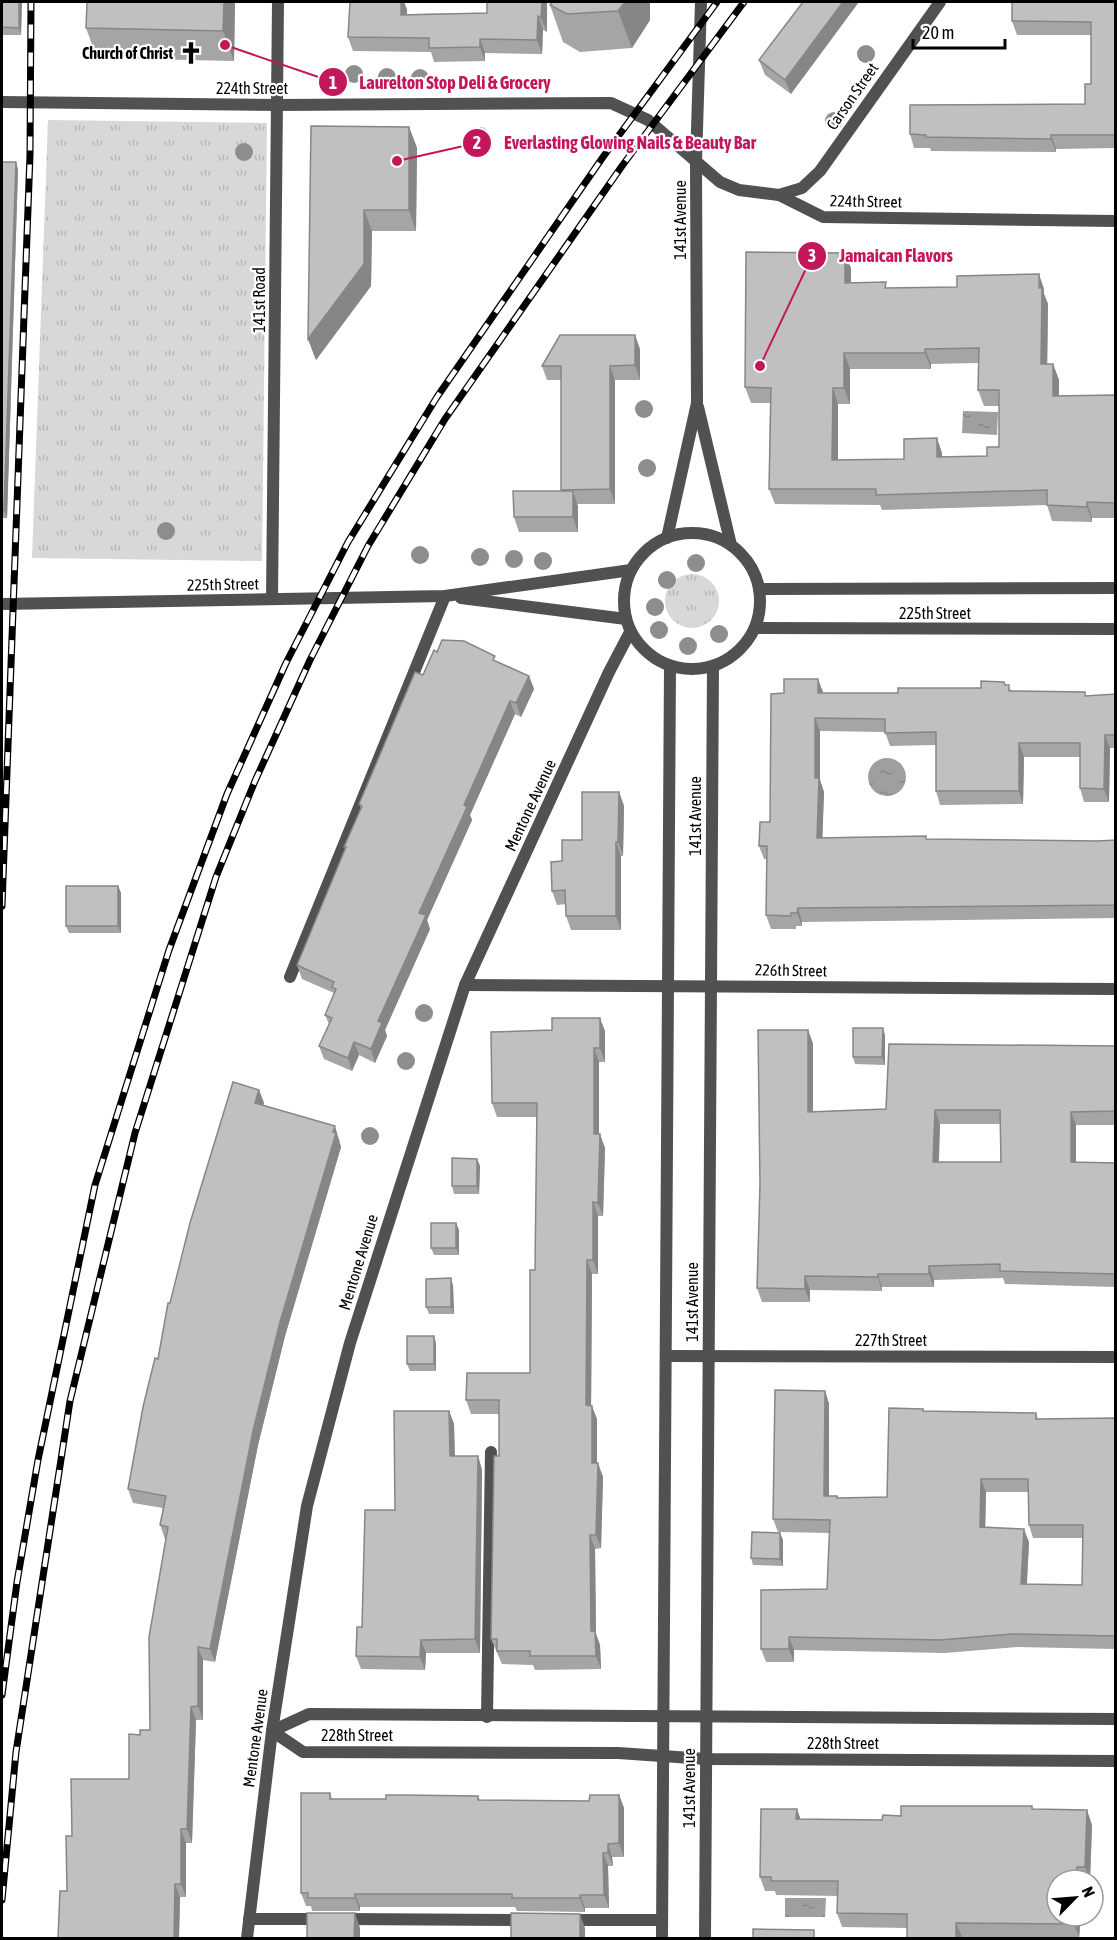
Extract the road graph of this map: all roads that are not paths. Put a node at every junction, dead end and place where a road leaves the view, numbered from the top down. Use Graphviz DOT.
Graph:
graph roads {
  1 [pos="278,2"];
  2 [pos="701,2"];
  3 [pos="940,2"];
  4 [pos="2,102"];
  5 [pos="277,105"];
  6 [pos="696,161"];
  7 [pos="779,195"];
  8 [pos="1116,221"];
  9 [pos="697,403"];
  10 [pos="667,538"];
  11 [pos="731,545"];
  12 [pos="631,570"];
  13 [pos="1116,588"];
  14 [pos="759,589"];
  15 [pos="445,596"];
  16 [pos="272,599"];
  17 [pos="2,604"];
  18 [pos="626,619"];
  19 [pos="755,628"];
  20 [pos="1116,629"];
  21 [pos="630,632"];
  22 [pos="713,666"];
  23 [pos="670,667"];
  24 [pos="290,976"];
  25 [pos="465,985"];
  26 [pos="668,986"];
  27 [pos="711,986"];
  28 [pos="1116,989"];
  29 [pos="709,1355"];
  30 [pos="666,1356"];
  31 [pos="1116,1358"];
  32 [pos="491,1452"];
  33 [pos="663,1715"];
  34 [pos="706,1716"];
  35 [pos="487,1717"];
  36 [pos="1116,1719"];
  37 [pos="272,1731"];
  38 [pos="664,1757"];
  39 [pos="706,1759"];
  40 [pos="1116,1761"];
  41 [pos="249,1919"];
  42 [pos="535,1920"];
  43 [pos="558,1920"];
  44 [pos="662,1920"];
  45 [pos="247,1938"];
  46 [pos="662,1938"];
  47 [pos="705,1938"];
  1 -- 5 [label="street, 141st Road"];
  2 -- 6 [label="street, 141st Avenue"];
  3 -- 7 [label="street, Carson Street"];
  4 -- 5 [label="street, 224th Street"];
  5 -- 6 [label="street, 224th Street"];
  5 -- 16 [label="street, 141st Road"];
  6 -- 7 [label="street, 224th Street"];
  6 -- 9 [label="street, 141st Avenue"];
  7 -- 8 [label="street, 224th Street"];
  9 -- 10 [label="street, 141st Avenue"];
  9 -- 11 [label="street, 141st Avenue"];
  10 -- 11 [label="street"];
  10 -- 12 [label="street"];
  11 -- 14 [label="street"];
  12 -- 15 [label="street, 225th Street"];
  12 -- 18 [label="street"];
  13 -- 14 [label="street, 225th Street"];
  14 -- 19 [label="street"];
  15 -- 16 [label="street, 225th Street"];
  15 -- 18 [label="street, 225th Street"];
  15 -- 24 [label="street"];
  16 -- 17 [label="street, 225th Street"];
  18 -- 21 [label="street"];
  19 -- 20 [label="street, 225th Street"];
  19 -- 22 [label="street"];
  21 -- 23 [label="street"];
  21 -- 25 [label="street, Mentone Avenue"];
  22 -- 23 [label="street"];
  22 -- 27 [label="street, 141st Avenue"];
  23 -- 26 [label="street, 141st Avenue"];
  25 -- 26 [label="street, 226th Street"];
  25 -- 37 [label="street, Mentone Avenue"];
  26 -- 27 [label="street, 226th Street"];
  26 -- 30 [label="street, 141st Avenue"];
  27 -- 28 [label="street, 226th Street"];
  27 -- 29 [label="street, 141st Avenue"];
  29 -- 30 [label="street, 227th Street"];
  29 -- 31 [label="street, 227th Street"];
  29 -- 34 [label="street, 141st Avenue"];
  30 -- 33 [label="street, 141st Avenue"];
  32 -- 35 [label="street"];
  33 -- 34 [label="street, 228th Street"];
  33 -- 35 [label="street, 228th Street"];
  33 -- 38 [label="street, 141st Avenue"];
  34 -- 36 [label="street, 228th Street"];
  34 -- 39 [label="street, 141st Avenue"];
  35 -- 37 [label="street, 228th Street"];
  37 -- 38 [label="street, 228th Street"];
  37 -- 41 [label="street, Mentone Avenue"];
  38 -- 39 [label="street, 228th Street"];
  38 -- 44 [label="street, 141st Avenue"];
  39 -- 40 [label="street, 228th Street"];
  39 -- 47 [label="street, 141st Avenue"];
  41 -- 42 [label="street"];
  41 -- 45 [label="street, Mentone Avenue"];
  43 -- 44 [label="street"];
  44 -- 46 [label="street, 141st Avenue"];
}
